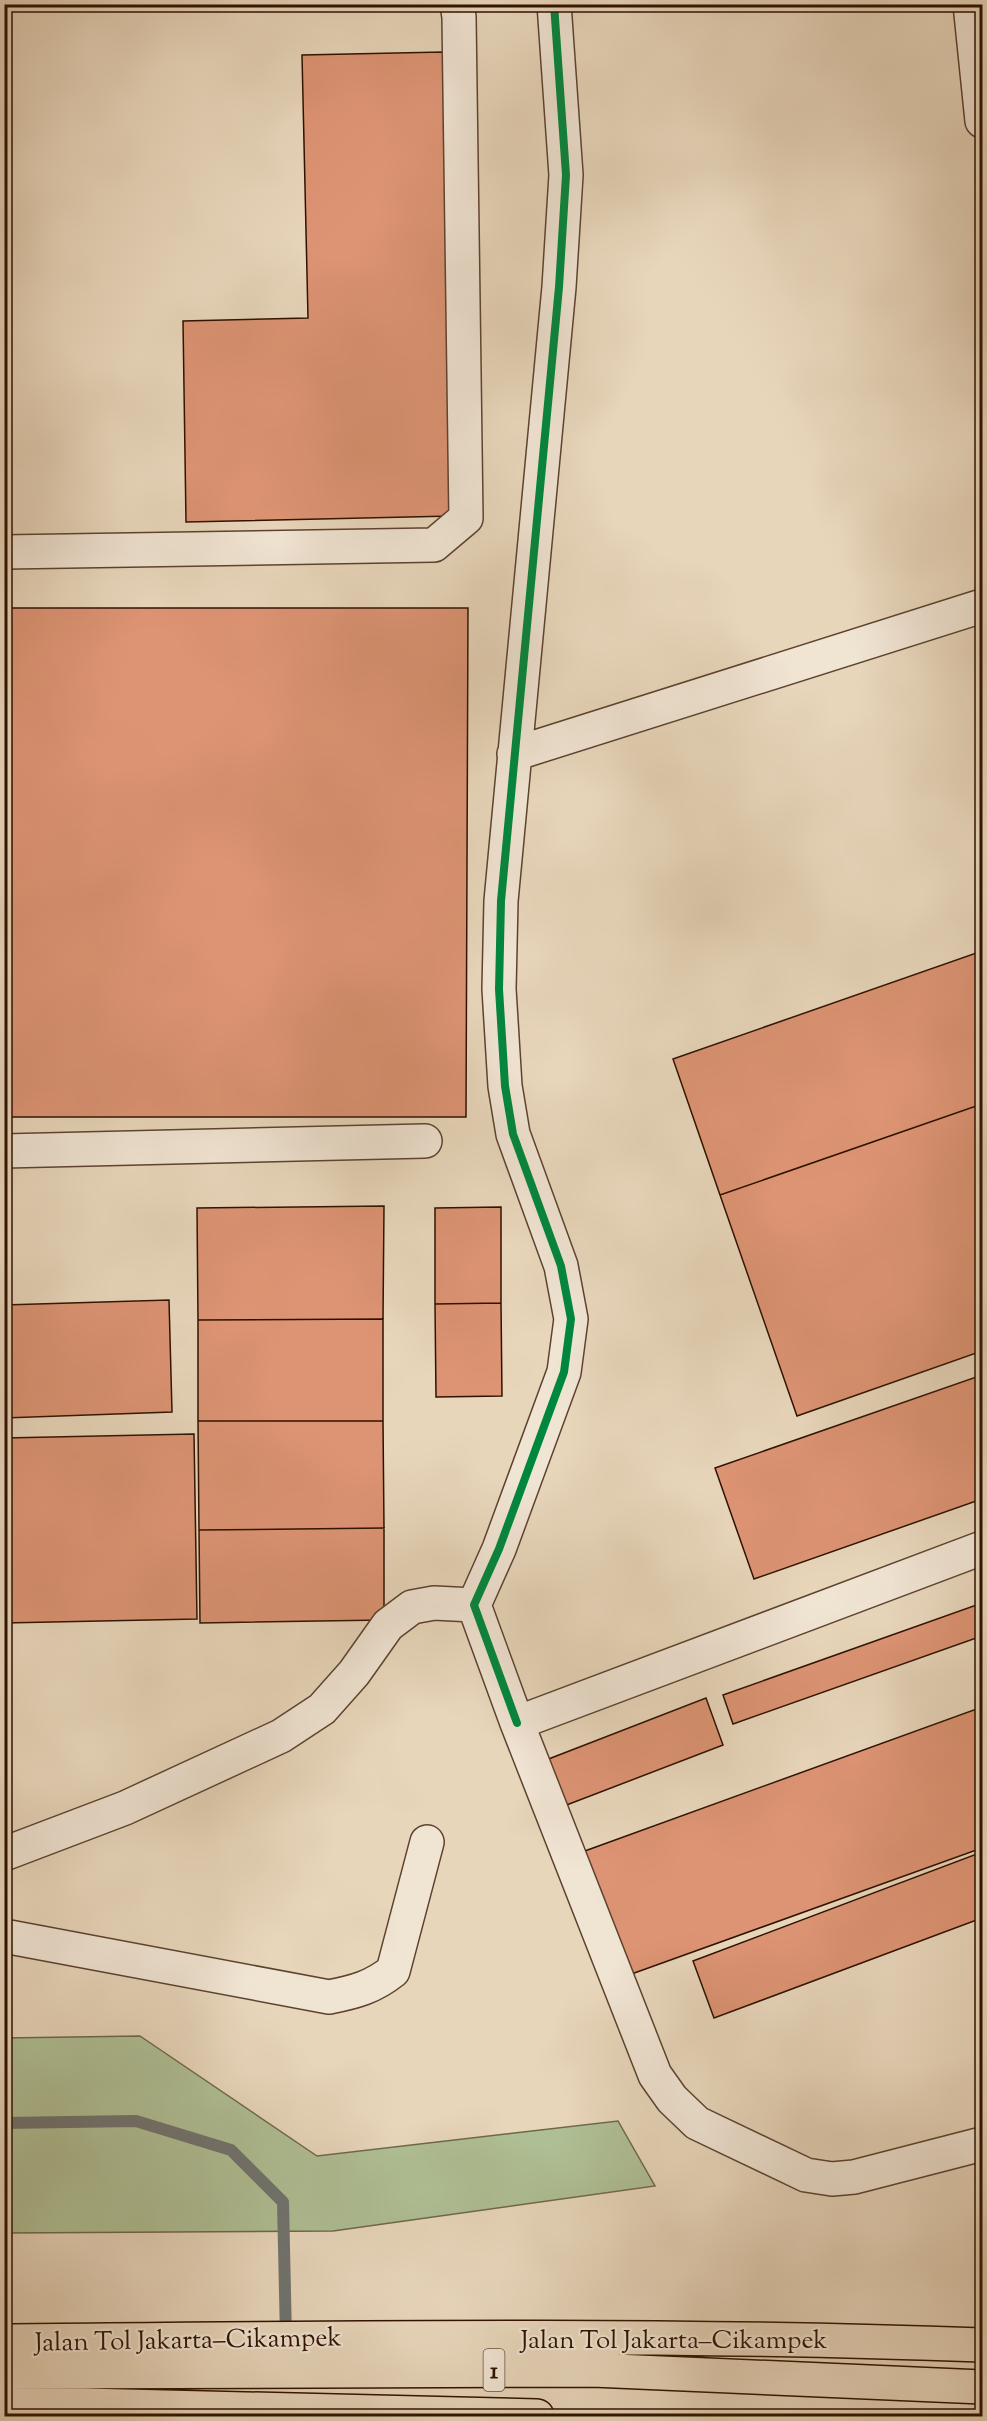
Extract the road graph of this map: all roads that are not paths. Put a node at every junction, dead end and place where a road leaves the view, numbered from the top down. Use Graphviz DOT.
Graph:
graph roads {
  1 [pos="457,4"];
  2 [pos="554,4"];
  3 [pos="970,4"];
  4 [pos="982,121"];
  5 [pos="4,552"];
  6 [pos="982,606"];
  7 [pos="514,754"];
  8 [pos="425,1141"];
  9 [pos="4,1151"];
  10 [pos="982,1548"];
  11 [pos="474,1605"];
  12 [pos="517,1723"];
  13 [pos="427,1842"];
  14 [pos="4,1854"];
  15 [pos="4,1935"];
  16 [pos="982,2144"];
  17 [pos="4,2341"];
  18 [pos="982,2345"];
  19 [pos="4,2372"];
  20 [pos="982,2387"];
  21 [pos="4,2403"];
  22 [pos="537,2416"];
  1 -- 5 [label="street"];
  2 -- 7 [label="street"];
  3 -- 4 [label="street"];
  6 -- 7 [label="street"];
  7 -- 11 [label="street"];
  8 -- 9 [label="street"];
  10 -- 12 [label="street"];
  11 -- 12 [label="street"];
  11 -- 14 [label="street"];
  12 -- 16 [label="street"];
  13 -- 15 [label="street"];
  17 -- 18 [label="highway, Jalan Tol Jakarta–Cikampek / 1"];
  19 -- 20 [label="highway, 1"];
  21 -- 22 [label="highway, 1"];
}
